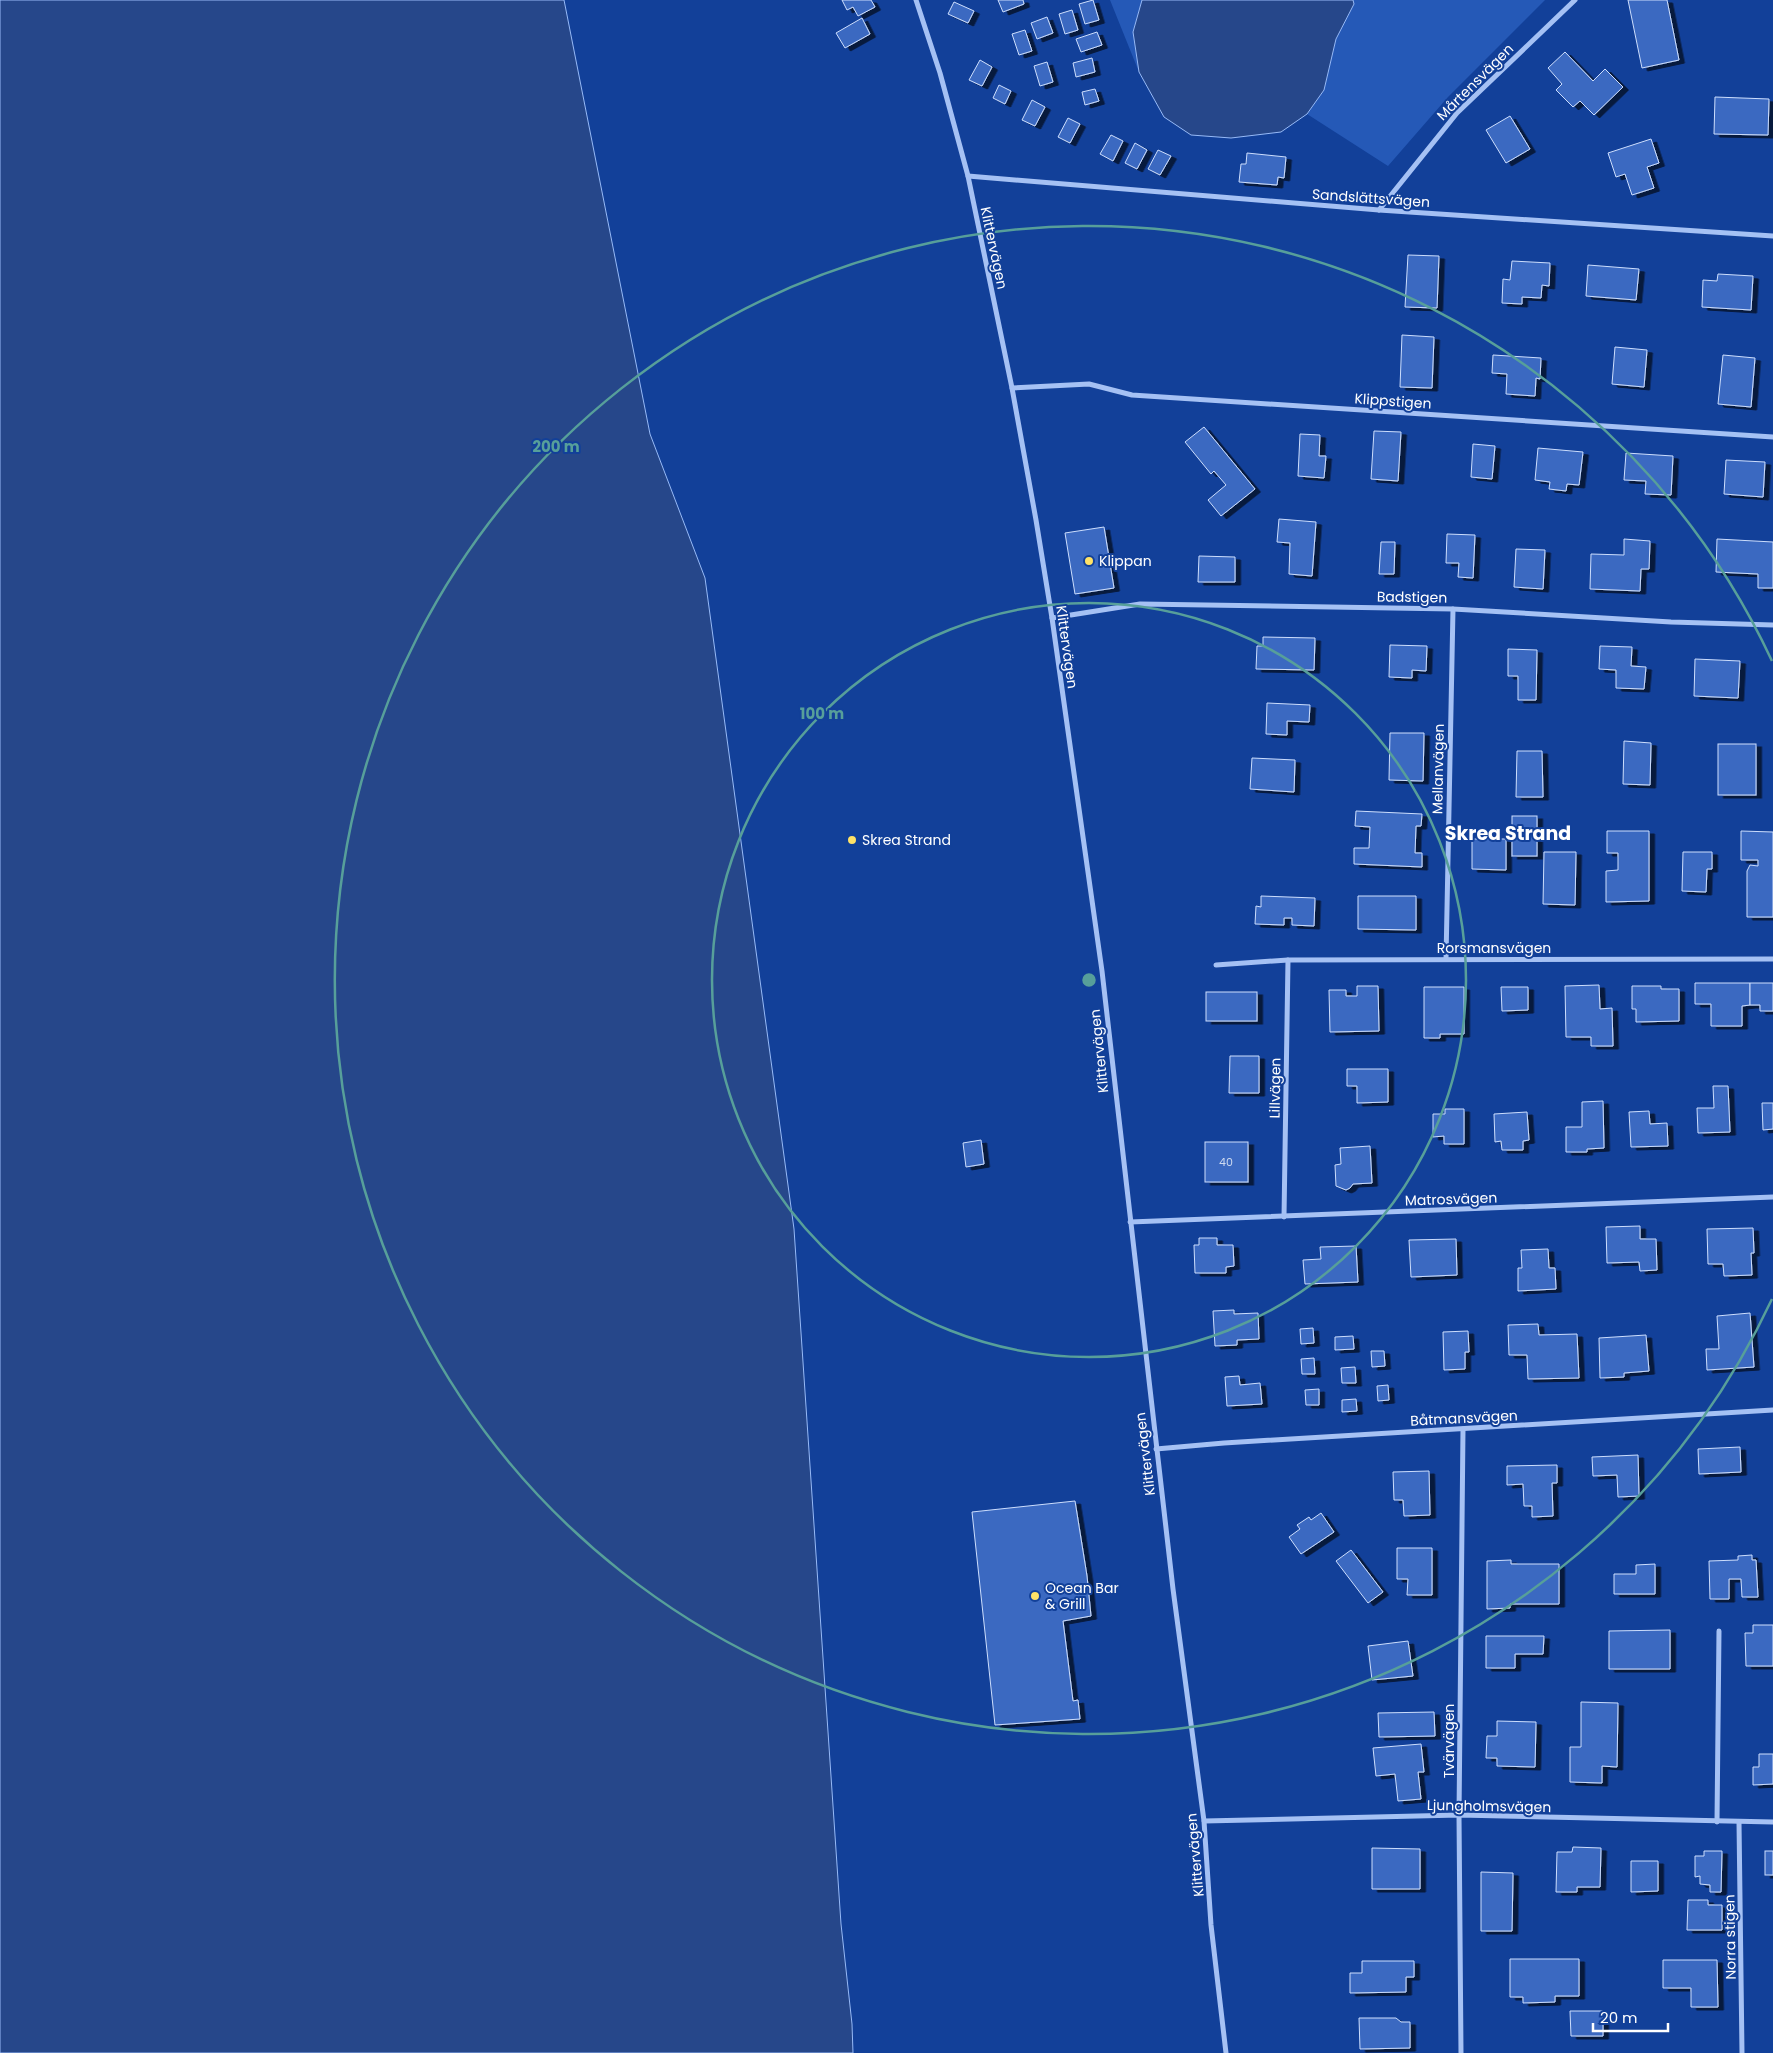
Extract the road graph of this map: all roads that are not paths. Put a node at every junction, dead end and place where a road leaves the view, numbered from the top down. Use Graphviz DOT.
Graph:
graph roads {
  1 [pos="916,0"];
  2 [pos="1575,0"];
  3 [pos="968,176"];
  4 [pos="1380,210"];
  5 [pos="1773,236"];
  6 [pos="1012,388"];
  7 [pos="1773,437"];
  8 [pos="1453,609"];
  9 [pos="1052,618"];
  10 [pos="1773,625"];
  11 [pos="1446,959"];
  12 [pos="1773,959"];
  13 [pos="1288,960"];
  14 [pos="1216,965"];
  15 [pos="1773,1197"];
  16 [pos="1284,1217"];
  17 [pos="1130,1222"];
  18 [pos="1773,1410"];
  19 [pos="1463,1429"];
  20 [pos="1156,1449"];
  21 [pos="1719,1631"];
  22 [pos="1459,1815"];
  23 [pos="1204,1821"];
  24 [pos="1716,1822"];
  25 [pos="1739,1822"];
  26 [pos="1773,1822"];
  27 [pos="1226,2053"];
  28 [pos="1460,2053"];
  29 [pos="1742,2053"];
  1 -- 3 [label="street, Klittervägen"];
  2 -- 4 [label="street, Mårtensvägen"];
  3 -- 4 [label="street, Sandslättsvägen"];
  3 -- 6 [label="street, Klittervägen"];
  4 -- 5 [label="street, Sandslättsvägen"];
  6 -- 7 [label="street, Klippstigen"];
  6 -- 9 [label="street, Klittervägen"];
  8 -- 9 [label="street, Badstigen"];
  8 -- 10 [label="street, Badstigen"];
  8 -- 11 [label="street, Mellanvägen"];
  9 -- 17 [label="street, Klittervägen"];
  11 -- 12 [label="street, Rorsmansvägen"];
  11 -- 13 [label="street, Rorsmansvägen"];
  13 -- 14 [label="street, Rorsmansvägen"];
  13 -- 16 [label="street, Lillvägen"];
  15 -- 16 [label="street, Matrosvägen"];
  16 -- 17 [label="street, Matrosvägen"];
  17 -- 20 [label="street, Klittervägen"];
  18 -- 19 [label="street, Båtmansvägen"];
  19 -- 20 [label="street, Båtmansvägen"];
  19 -- 22 [label="street, Tvärvägen"];
  20 -- 23 [label="street, Klittervägen"];
  21 -- 24 [label="street"];
  22 -- 23 [label="street, Ljungholmsvägen"];
  22 -- 24 [label="street, Ljungholmsvägen"];
  22 -- 28 [label="street, Tvärvägen"];
  23 -- 27 [label="street, Klittervägen"];
  24 -- 25 [label="street, Ljungholmsvägen"];
  25 -- 26 [label="street, Ljungholmsvägen"];
  25 -- 29 [label="street, Norra stigen"];
}
